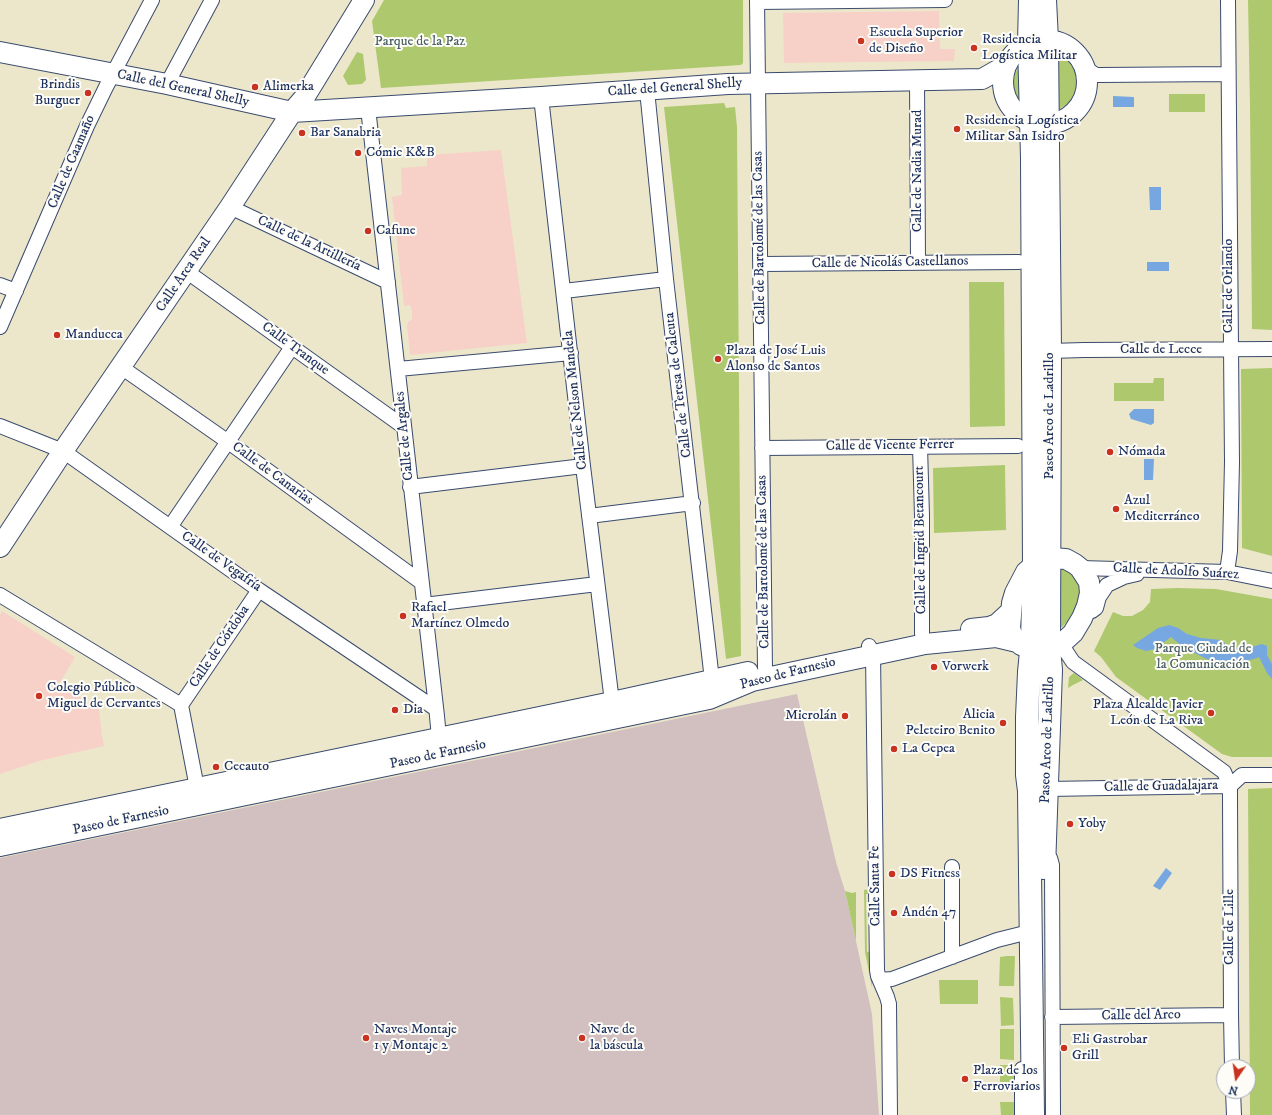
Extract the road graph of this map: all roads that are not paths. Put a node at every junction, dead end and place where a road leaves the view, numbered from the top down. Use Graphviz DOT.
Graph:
graph roads {
  1 [pos="152,0"];
  2 [pos="212,0"];
  3 [pos="364,0"];
  4 [pos="945,0"];
  5 [pos="1030,0"];
  6 [pos="1045,0"];
  7 [pos="1228,0"];
  8 [pos="757,1"];
  9 [pos="830,1"];
  10 [pos="1038,41"];
  11 [pos="0,52"];
  12 [pos="1005,66"];
  13 [pos="113,74"];
  14 [pos="1228,74"];
  15 [pos="1090,75"];
  16 [pos="318,76"];
  17 [pos="982,79"];
  18 [pos="917,80"];
  19 [pos="758,83"];
  20 [pos="167,84"];
  21 [pos="647,90"];
  22 [pos="1004,95"];
  23 [pos="541,98"];
  24 [pos="368,108"];
  25 [pos="292,112"];
  26 [pos="1040,124"];
  27 [pos="230,207"];
  28 [pos="1019,262"];
  29 [pos="918,263"];
  30 [pos="761,264"];
  31 [pos="186,271"];
  32 [pos="666,279"];
  33 [pos="388,282"];
  34 [pos="0,285"];
  35 [pos="16,291"];
  36 [pos="564,291"];
  37 [pos="0,327"];
  38 [pos="292,347"];
  39 [pos="1272,349"];
  40 [pos="1230,350"];
  41 [pos="1050,351"];
  42 [pos="571,353"];
  43 [pos="122,367"];
  44 [pos="398,369"];
  45 [pos="0,426"];
  46 [pos="404,427"];
  47 [pos="227,441"];
  48 [pos="920,446"];
  49 [pos="1018,446"];
  50 [pos="762,448"];
  51 [pos="63,451"];
  52 [pos="583,466"];
  53 [pos="410,487"];
  54 [pos="693,503"];
  55 [pos="589,516"];
  56 [pos="170,527"];
  57 [pos="0,548"];
  58 [pos="1042,561"];
  59 [pos="1080,568"];
  60 [pos="1155,570"];
  61 [pos="1227,572"];
  62 [pos="1272,581"];
  63 [pos="421,582"];
  64 [pos="598,584"];
  65 [pos="259,590"];
  66 [pos="0,595"];
  67 [pos="424,605"];
  68 [pos="1010,612"];
  69 [pos="1082,618"];
  70 [pos="922,634"];
  71 [pos="1040,646"];
  72 [pos="871,650"];
  73 [pos="765,668"];
  74 [pos="712,680"];
  75 [pos="612,702"];
  76 [pos="181,705"];
  77 [pos="436,709"];
  78 [pos="439,738"];
  79 [pos="422,758"];
  80 [pos="1027,775"];
  81 [pos="1272,775"];
  82 [pos="1230,786"];
  83 [pos="197,788"];
  84 [pos="1047,789"];
  85 [pos="0,829"];
  86 [pos="1045,833"];
  87 [pos="0,846"];
  88 [pos="952,867"];
  89 [pos="1021,934"];
  90 [pos="952,957"];
  91 [pos="880,980"];
  92 [pos="1231,1015"];
  93 [pos="1052,1017"];
  94 [pos="1232,1059"];
  95 [pos="1038,1061"];
  96 [pos="1233,1099"];
  97 [pos="890,1115"];
  98 [pos="1022,1115"];
  99 [pos="1033,1115"];
  100 [pos="1043,1115"];
  101 [pos="1053,1115"];
  102 [pos="1234,1115"];
  1 -- 13 [label="street, Calle de Caamaño"];
  2 -- 20 [label="street"];
  3 -- 16 [label="main road, Calle Arca Real"];
  4 -- 9 [label="street"];
  5 -- 10 [label="main road, Paseo Arco de Ladrillo"];
  6 -- 10 [label="main road, Paseo Arco de Ladrillo"];
  7 -- 14 [label="street, Calle de Orlando"];
  8 -- 9 [label="street"];
  8 -- 19 [label="street, Calle de Bartolomé de las Casas"];
  10 -- 12 [label="main road"];
  10 -- 15 [label="main road"];
  10 -- 26 [label="main road, Paseo Arco de Ladrillo"];
  11 -- 13 [label="main road, Calle del General Shelly"];
  12 -- 17 [label="main road, Calle del General Shelly"];
  12 -- 22 [label="main road"];
  13 -- 20 [label="main road, Calle del General Shelly"];
  13 -- 35 [label="street, Calle de Caamaño"];
  14 -- 15 [label="street"];
  14 -- 40 [label="street, Calle de Orlando"];
  15 -- 26 [label="main road"];
  16 -- 24 [label="main road, Calle del General Shelly"];
  16 -- 25 [label="main road, Calle Arca Real"];
  17 -- 18 [label="main road, Calle del General Shelly"];
  17 -- 22 [label="main road"];
  18 -- 19 [label="main road, Calle del General Shelly"];
  18 -- 29 [label="street, Calle de Nadia Murad"];
  19 -- 21 [label="main road, Calle del General Shelly"];
  19 -- 30 [label="street, Calle de Bartolomé de las Casas"];
  20 -- 25 [label="main road, Calle del General Shelly"];
  21 -- 23 [label="main road, Calle del General Shelly"];
  21 -- 32 [label="street, Calle de Teresa de Calcuta"];
  22 -- 26 [label="main road"];
  23 -- 24 [label="main road, Calle del General Shelly"];
  23 -- 36 [label="street, Calle de Nelson Mandela"];
  24 -- 25 [label="main road, Calle del General Shelly"];
  24 -- 33 [label="street, Calle de Argales"];
  25 -- 27 [label="main road, Calle Arca Real"];
  26 -- 41 [label="main road, Paseo Arco de Ladrillo"];
  26 -- 58 [label="main road, Paseo Arco de Ladrillo"];
  27 -- 31 [label="main road, Calle Arca Real"];
  27 -- 33 [label="street, Calle de la Artillería"];
  28 -- 29 [label="street, Calle de Nicolás Castellanos"];
  29 -- 30 [label="street, Calle de Nicolás Castellanos"];
  30 -- 50 [label="street, Calle de Bartolomé de las Casas"];
  31 -- 38 [label="street, Calle Tranque"];
  31 -- 43 [label="main road, Calle Arca Real"];
  32 -- 36 [label="street"];
  32 -- 54 [label="street, Calle de Teresa de Calcuta"];
  33 -- 44 [label="street, Calle de Argales"];
  34 -- 35 [label="street"];
  35 -- 37 [label="street, Calle de Caamaño"];
  36 -- 42 [label="street, Calle de Nelson Mandela"];
  38 -- 46 [label="street, Calle Tranque"];
  38 -- 47 [label="street"];
  39 -- 40 [label="street, Calle de Lecce"];
  40 -- 41 [label="street, Calle de Lecce"];
  40 -- 61 [label="street, Calle de Orlando"];
  41 -- 58 [label="main road, Paseo Arco de Ladrillo"];
  42 -- 44 [label="street"];
  42 -- 52 [label="street, Calle de Nelson Mandela"];
  43 -- 47 [label="street, Calle de Canarias"];
  43 -- 51 [label="main road, Calle Arca Real"];
  44 -- 46 [label="street, Calle de Argales"];
  45 -- 51 [label="street, Calle de Vegafría"];
  46 -- 53 [label="street, Calle de Argales"];
  47 -- 56 [label="street"];
  47 -- 63 [label="street, Calle de Canarias"];
  48 -- 49 [label="street, Calle de Vicente Ferrer"];
  48 -- 50 [label="street, Calle de Vicente Ferrer"];
  48 -- 70 [label="street, Calle de Ingrid Betancourt"];
  50 -- 73 [label="street, Calle de Bartolomé de las Casas"];
  51 -- 56 [label="street, Calle de Vegafría"];
  51 -- 57 [label="main road, Calle Arca Real"];
  52 -- 53 [label="street"];
  52 -- 55 [label="street, Calle de Nelson Mandela"];
  53 -- 63 [label="street, Calle de Argales"];
  54 -- 55 [label="street"];
  54 -- 74 [label="street, Calle de Teresa de Calcuta"];
  55 -- 64 [label="street, Calle de Nelson Mandela"];
  56 -- 65 [label="street, Calle de Vegafría"];
  58 -- 59 [label="main road"];
  58 -- 68 [label="main road"];
  58 -- 71 [label="main road, Paseo Arco de Ladrillo"];
  59 -- 60 [label="street, Calle de Adolfo Suárez"];
  59 -- 69 [label="main road"];
  60 -- 61 [label="street, Calle de Adolfo Suárez"];
  60 -- 69 [label="street"];
  61 -- 62 [label="street, Calle de Adolfo Suárez"];
  63 -- 67 [label="street, Calle de Argales"];
  64 -- 67 [label="street"];
  64 -- 75 [label="street, Calle de Nelson Mandela"];
  65 -- 76 [label="street, Calle de Córdoba"];
  65 -- 77 [label="street, Calle de Vegafría"];
  66 -- 76 [label="street"];
  67 -- 77 [label="street, Calle de Argales"];
  68 -- 70 [label="main road, Paseo de Farnesio"];
  68 -- 71 [label="main road"];
  69 -- 71 [label="main road"];
  70 -- 72 [label="main road, Paseo de Farnesio"];
  71 -- 72 [label="main road, Paseo de Farnesio"];
  71 -- 80 [label="main road, Paseo Arco de Ladrillo"];
  71 -- 82 [label="street, Paseo Arco de Ladrillo"];
  71 -- 84 [label="main road, Paseo Arco de Ladrillo"];
  72 -- 73 [label="main road, Paseo de Farnesio"];
  72 -- 79 [label="main road, Paseo de Farnesio"];
  72 -- 91 [label="street, Calle Santa Fe"];
  73 -- 74 [label="main road, Paseo de Farnesio"];
  74 -- 75 [label="main road, Paseo de Farnesio"];
  75 -- 78 [label="main road, Paseo de Farnesio"];
  76 -- 83 [label="street"];
  77 -- 78 [label="street, Calle de Argales"];
  78 -- 79 [label="street"];
  78 -- 83 [label="main road, Paseo de Farnesio"];
  79 -- 87 [label="main road, Paseo de Farnesio"];
  80 -- 89 [label="street, Paseo Arco de Ladrillo"];
  80 -- 95 [label="main road, Paseo Arco de Ladrillo"];
  81 -- 82 [label="street, Calle de Guadalajara"];
  82 -- 84 [label="street, Calle de Guadalajara"];
  82 -- 92 [label="street, Calle de Lille"];
  83 -- 85 [label="main road, Paseo de Farnesio"];
  84 -- 86 [label="main road, Paseo Arco de Ladrillo"];
  86 -- 93 [label="street, Paseo Arco de Ladrillo"];
  86 -- 95 [label="main road, Paseo Arco de Ladrillo"];
  88 -- 90 [label="street"];
  89 -- 90 [label="street"];
  89 -- 98 [label="street"];
  90 -- 91 [label="street"];
  91 -- 97 [label="street, Calle Santa Fe"];
  92 -- 93 [label="street, Calle del Arco"];
  92 -- 94 [label="street, Calle de Lille"];
  93 -- 101 [label="street, Paseo Arco de Ladrillo"];
  95 -- 99 [label="main road, Paseo Arco de Ladrillo"];
  95 -- 100 [label="main road, Paseo Arco de Ladrillo"];
  96 -- 102 [label="street"];
}
